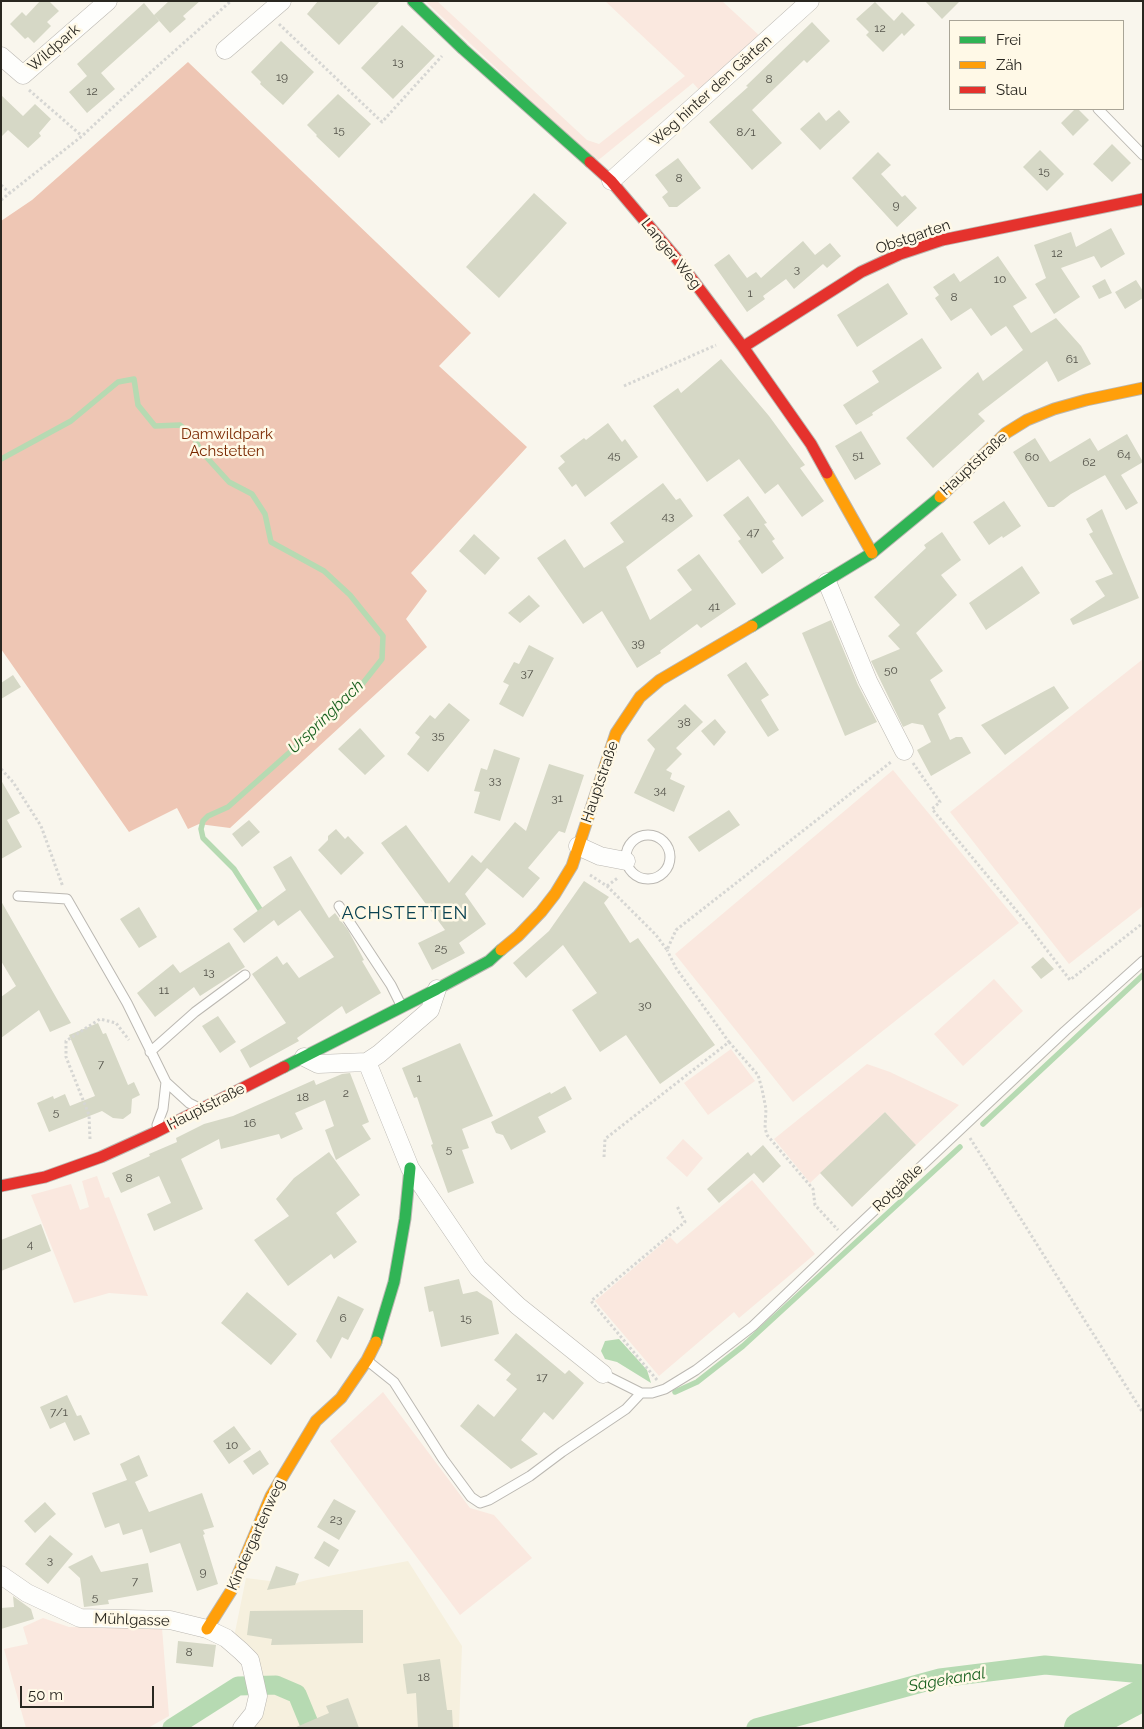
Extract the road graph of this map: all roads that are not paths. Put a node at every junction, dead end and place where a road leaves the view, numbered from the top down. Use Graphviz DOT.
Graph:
graph roads {
  1 [pos="108,1"];
  2 [pos="282,1"];
  3 [pos="413,1"];
  4 [pos="810,1"];
  5 [pos="226,50"];
  6 [pos="1,56"];
  7 [pos="1099,110"];
  8 [pos="1143,155"];
  9 [pos="611,181"];
  10 [pos="1143,199"];
  11 [pos="743,347"];
  12 [pos="1143,388"];
  13 [pos="872,553"];
  14 [pos="827,582"];
  15 [pos="904,751"];
  16 [pos="578,846"];
  17 [pos="624,868"];
  18 [pos="18,896"];
  19 [pos="339,906"];
  20 [pos="1143,961"];
  21 [pos="245,975"];
  22 [pos="437,989"];
  23 [pos="402,1007"];
  24 [pos="150,1052"];
  25 [pos="304,1057"];
  26 [pos="368,1062"];
  27 [pos="166,1082"];
  28 [pos="201,1109"];
  29 [pos="154,1133"];
  30 [pos="410,1168"];
  31 [pos="1,1186"];
  32 [pos="367,1360"];
  33 [pos="604,1374"];
  34 [pos="641,1393"];
  35 [pos="1,1575"];
  36 [pos="207,1629"];
  37 [pos="242,1728"];
  1 -- 6 [label="street, Wildpark"];
  2 -- 5 [label="street"];
  3 -- 9 [label="street, Langer Weg"];
  4 -- 9 [label="street, Weg hinter den Gärten"];
  7 -- 8 [label="lane"];
  9 -- 11 [label="street, Langer Weg"];
  10 -- 11 [label="street, Obstgarten"];
  11 -- 13 [label="street, Langer Weg"];
  12 -- 13 [label="street, Hauptstraße"];
  13 -- 14 [label="street, Hauptstraße"];
  14 -- 15 [label="street"];
  14 -- 16 [label="street, Hauptstraße"];
  16 -- 17 [label="street"];
  16 -- 22 [label="street, Hauptstraße"];
  17 -- 17 [label="lane"];
  18 -- 24 [label="lane"];
  19 -- 23 [label="lane"];
  20 -- 34 [label="lane, Rotgäßle"];
  21 -- 24 [label="lane"];
  22 -- 23 [label="street, Hauptstraße"];
  22 -- 26 [label="street"];
  23 -- 25 [label="street, Hauptstraße"];
  24 -- 27 [label="lane"];
  25 -- 26 [label="street"];
  25 -- 28 [label="street, Hauptstraße"];
  26 -- 30 [label="street, Kindergartenweg"];
  27 -- 28 [label="lane"];
  27 -- 29 [label="lane"];
  28 -- 29 [label="street, Hauptstraße"];
  29 -- 31 [label="street, Hauptstraße"];
  30 -- 32 [label="street, Kindergartenweg"];
  30 -- 33 [label="street, Kindergartenweg"];
  32 -- 34 [label="lane"];
  32 -- 36 [label="street, Kindergartenweg"];
  33 -- 34 [label="lane, Kindergartenweg"];
  35 -- 36 [label="street, Mühlgasse"];
  36 -- 37 [label="street, Mühlgasse"];
}
